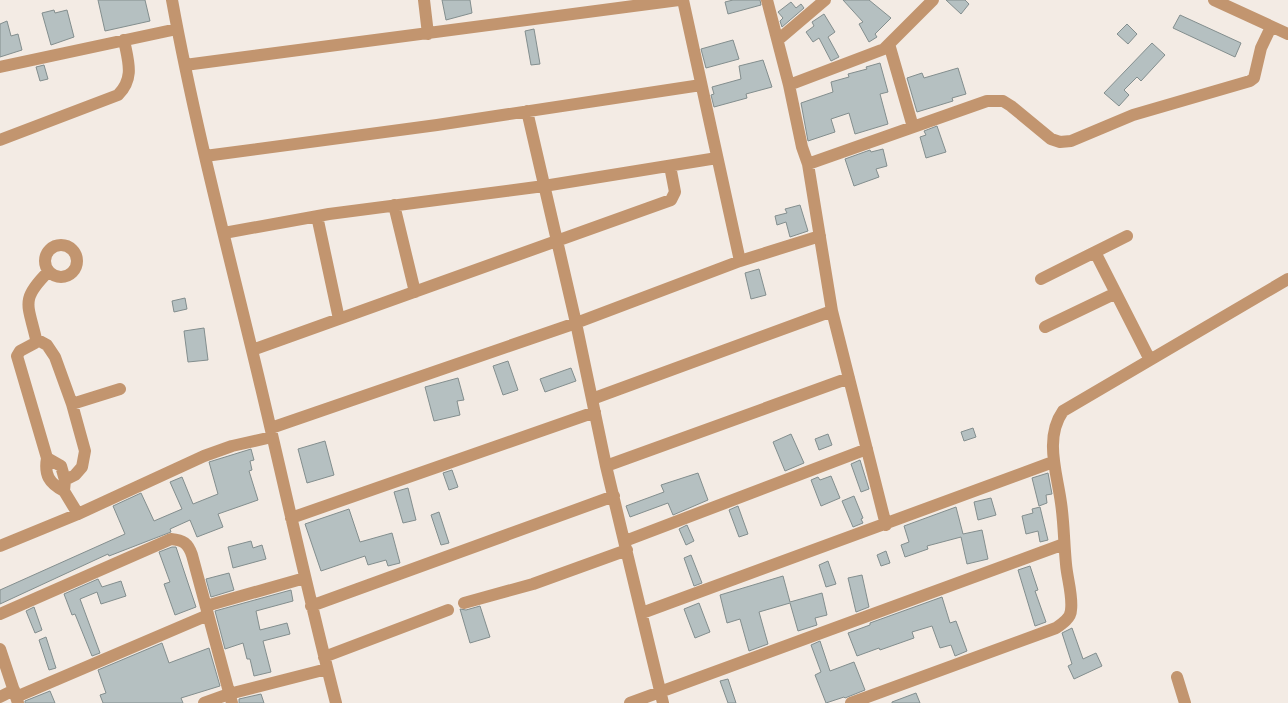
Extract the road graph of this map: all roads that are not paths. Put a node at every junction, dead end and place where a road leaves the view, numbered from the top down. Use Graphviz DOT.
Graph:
graph roads {
  1 [pos="172,0"];
  2 [pos="424,0"];
  3 [pos="679,0"];
  4 [pos="683,0"];
  5 [pos="767,0"];
  6 [pos="825,0"];
  7 [pos="933,0"];
  8 [pos="1217,1"];
  9 [pos="1271,27"];
  10 [pos="177,29"];
  11 [pos="428,34"];
  12 [pos="1288,34"];
  13 [pos="124,40"];
  14 [pos="778,40"];
  15 [pos="889,44"];
  16 [pos="185,65"];
  17 [pos="0,67"];
  18 [pos="701,85"];
  19 [pos="789,85"];
  20 [pos="527,111"];
  21 [pos="913,127"];
  22 [pos="0,140"];
  23 [pos="205,156"];
  24 [pos="717,158"];
  25 [pos="808,164"];
  26 [pos="670,166"];
  27 [pos="544,186"];
  28 [pos="394,205"];
  29 [pos="316,216"];
  30 [pos="224,233"];
  31 [pos="820,236"];
  32 [pos="1127,236"];
  33 [pos="557,240"];
  34 [pos="1095,252"];
  35 [pos="740,261"];
  36 [pos="48,272"];
  37 [pos="1288,279"];
  38 [pos="1041,280"];
  39 [pos="415,292"];
  40 [pos="1116,293"];
  41 [pos="832,311"];
  42 [pos="340,319"];
  43 [pos="576,323"];
  44 [pos="1045,326"];
  45 [pos="36,339"];
  46 [pos="252,350"];
  47 [pos="1150,360"];
  48 [pos="849,378"];
  49 [pos="120,389"];
  50 [pos="592,399"];
  51 [pos="72,404"];
  52 [pos="595,412"];
  53 [pos="271,432"];
  54 [pos="867,449"];
  55 [pos="47,458"];
  56 [pos="1054,462"];
  57 [pos="606,466"];
  58 [pos="65,486"];
  59 [pos="614,496"];
  60 [pos="78,514"];
  61 [pos="291,518"];
  62 [pos="886,525"];
  63 [pos="1064,544"];
  64 [pos="0,546"];
  65 [pos="626,546"];
  66 [pos="304,578"];
  67 [pos="464,603"];
  68 [pos="311,606"];
  69 [pos="207,610"];
  70 [pos="448,610"];
  71 [pos="642,613"];
  72 [pos="0,614"];
  73 [pos="0,649"];
  74 [pos="324,657"];
  75 [pos="327,669"];
  76 [pos="1177,677"];
  77 [pos="660,691"];
  78 [pos="16,696"];
  79 [pos="0,697"];
  80 [pos="230,699"];
  81 [pos="204,703"];
  82 [pos="336,703"];
  83 [pos="630,703"];
  84 [pos="663,703"];
  85 [pos="851,703"];
  86 [pos="1185,703"];
  1 -- 10 [label="street"];
  2 -- 11 [label="street"];
  3 -- 11 [label="street"];
  4 -- 18 [label="street"];
  5 -- 14 [label="street"];
  6 -- 14 [label="street"];
  7 -- 15 [label="street"];
  8 -- 9 [label="street"];
  9 -- 12 [label="street"];
  9 -- 21 [label="street"];
  10 -- 13 [label="street"];
  10 -- 16 [label="street"];
  11 -- 16 [label="street"];
  13 -- 17 [label="street"];
  13 -- 22 [label="street"];
  14 -- 19 [label="street"];
  15 -- 19 [label="street"];
  15 -- 21 [label="street"];
  16 -- 23 [label="street"];
  18 -- 20 [label="street"];
  18 -- 24 [label="street"];
  19 -- 25 [label="street"];
  20 -- 23 [label="street"];
  20 -- 27 [label="street"];
  21 -- 25 [label="street"];
  23 -- 30 [label="street"];
  24 -- 26 [label="street"];
  24 -- 35 [label="street"];
  25 -- 31 [label="street"];
  26 -- 27 [label="street"];
  26 -- 33 [label="street"];
  27 -- 28 [label="street"];
  27 -- 33 [label="street"];
  28 -- 29 [label="street"];
  28 -- 39 [label="street"];
  29 -- 30 [label="street"];
  29 -- 42 [label="street"];
  30 -- 46 [label="street"];
  31 -- 35 [label="street"];
  31 -- 41 [label="street"];
  32 -- 34 [label="street"];
  33 -- 39 [label="street"];
  33 -- 43 [label="street"];
  34 -- 38 [label="street"];
  34 -- 40 [label="street"];
  35 -- 43 [label="street"];
  36 -- 45 [label="street"];
  37 -- 47 [label="street"];
  39 -- 42 [label="street"];
  40 -- 44 [label="street"];
  40 -- 47 [label="street"];
  41 -- 48 [label="street"];
  41 -- 50 [label="street"];
  42 -- 46 [label="street"];
  43 -- 50 [label="street"];
  43 -- 53 [label="street"];
  45 -- 51 [label="street"];
  45 -- 55 [label="street"];
  46 -- 53 [label="street"];
  47 -- 56 [label="street"];
  48 -- 54 [label="street"];
  48 -- 57 [label="street"];
  49 -- 51 [label="street"];
  50 -- 52 [label="street"];
  51 -- 58 [label="street"];
  52 -- 57 [label="street"];
  52 -- 61 [label="street"];
  53 -- 60 [label="street"];
  53 -- 61 [label="street"];
  54 -- 62 [label="street"];
  54 -- 65 [label="street"];
  55 -- 58 [label="street"];
  55 -- 58 [label="street"];
  56 -- 62 [label="street"];
  56 -- 63 [label="street"];
  57 -- 59 [label="street"];
  58 -- 60 [label="street"];
  59 -- 65 [label="street"];
  59 -- 68 [label="street"];
  60 -- 64 [label="street"];
  61 -- 66 [label="street"];
  62 -- 71 [label="street"];
  63 -- 77 [label="street"];
  63 -- 85 [label="street"];
  65 -- 67 [label="street"];
  65 -- 71 [label="street"];
  66 -- 68 [label="street"];
  66 -- 69 [label="street"];
  68 -- 74 [label="street"];
  69 -- 72 [label="street"];
  69 -- 78 [label="street"];
  69 -- 80 [label="street"];
  70 -- 74 [label="street"];
  71 -- 77 [label="street"];
  73 -- 78 [label="street"];
  74 -- 75 [label="street"];
  75 -- 80 [label="street"];
  75 -- 82 [label="street"];
  76 -- 86 [label="street"];
  77 -- 83 [label="street"];
  77 -- 84 [label="street"];
  78 -- 79 [label="street"];
  80 -- 81 [label="street"];
}
